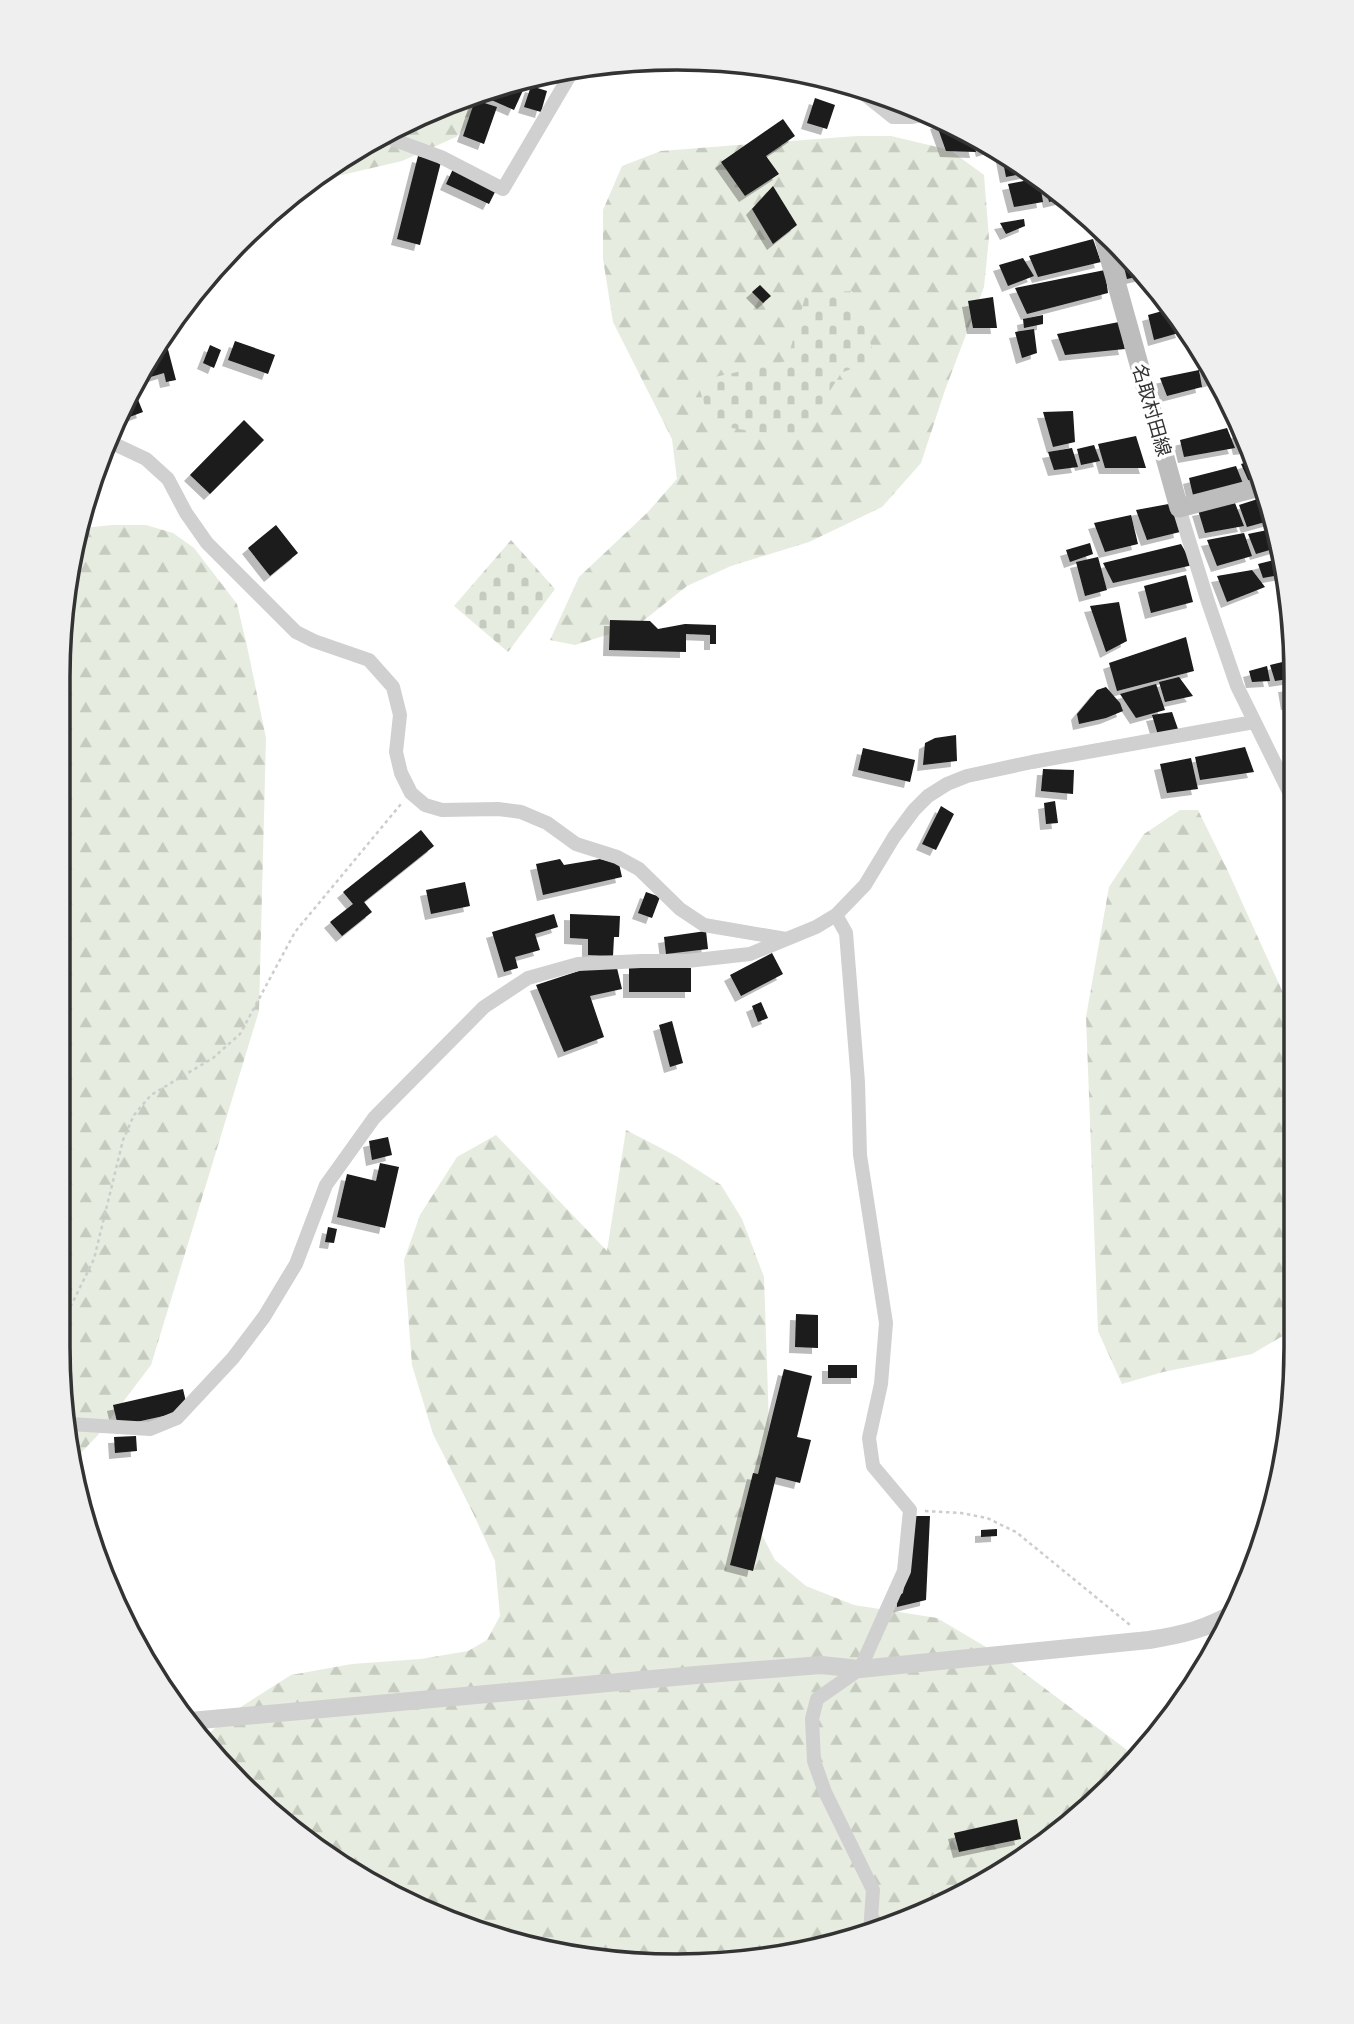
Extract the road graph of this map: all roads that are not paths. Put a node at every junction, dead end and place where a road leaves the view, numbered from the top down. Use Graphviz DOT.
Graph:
graph roads {
  1 [pos="566,81"];
  2 [pos="876,104"];
  3 [pos="911,117"];
  4 [pos="394,141"];
  5 [pos="1107,249"];
  6 [pos="116,445"];
  7 [pos="1254,489"];
  8 [pos="1180,508"];
  9 [pos="1254,722"];
  10 [pos="1284,782"];
  11 [pos="836,915"];
  12 [pos="789,939"];
  13 [pos="75,1424"];
  14 [pos="1218,1622"];
  15 [pos="860,1669"];
  16 [pos="198,1720"];
  17 [pos="871,1922"];
  1 -- 4 [label="street"];
  2 -- 3 [label="street"];
  5 -- 8 [label="main road, 名取村田線"];
  6 -- 12 [label="street"];
  7 -- 8 [label="main road"];
  8 -- 9 [label="street"];
  9 -- 10 [label="street"];
  9 -- 11 [label="street"];
  11 -- 12 [label="street"];
  11 -- 15 [label="street"];
  12 -- 13 [label="street"];
  14 -- 15 [label="street"];
  15 -- 16 [label="street"];
  15 -- 17 [label="street"];
}
